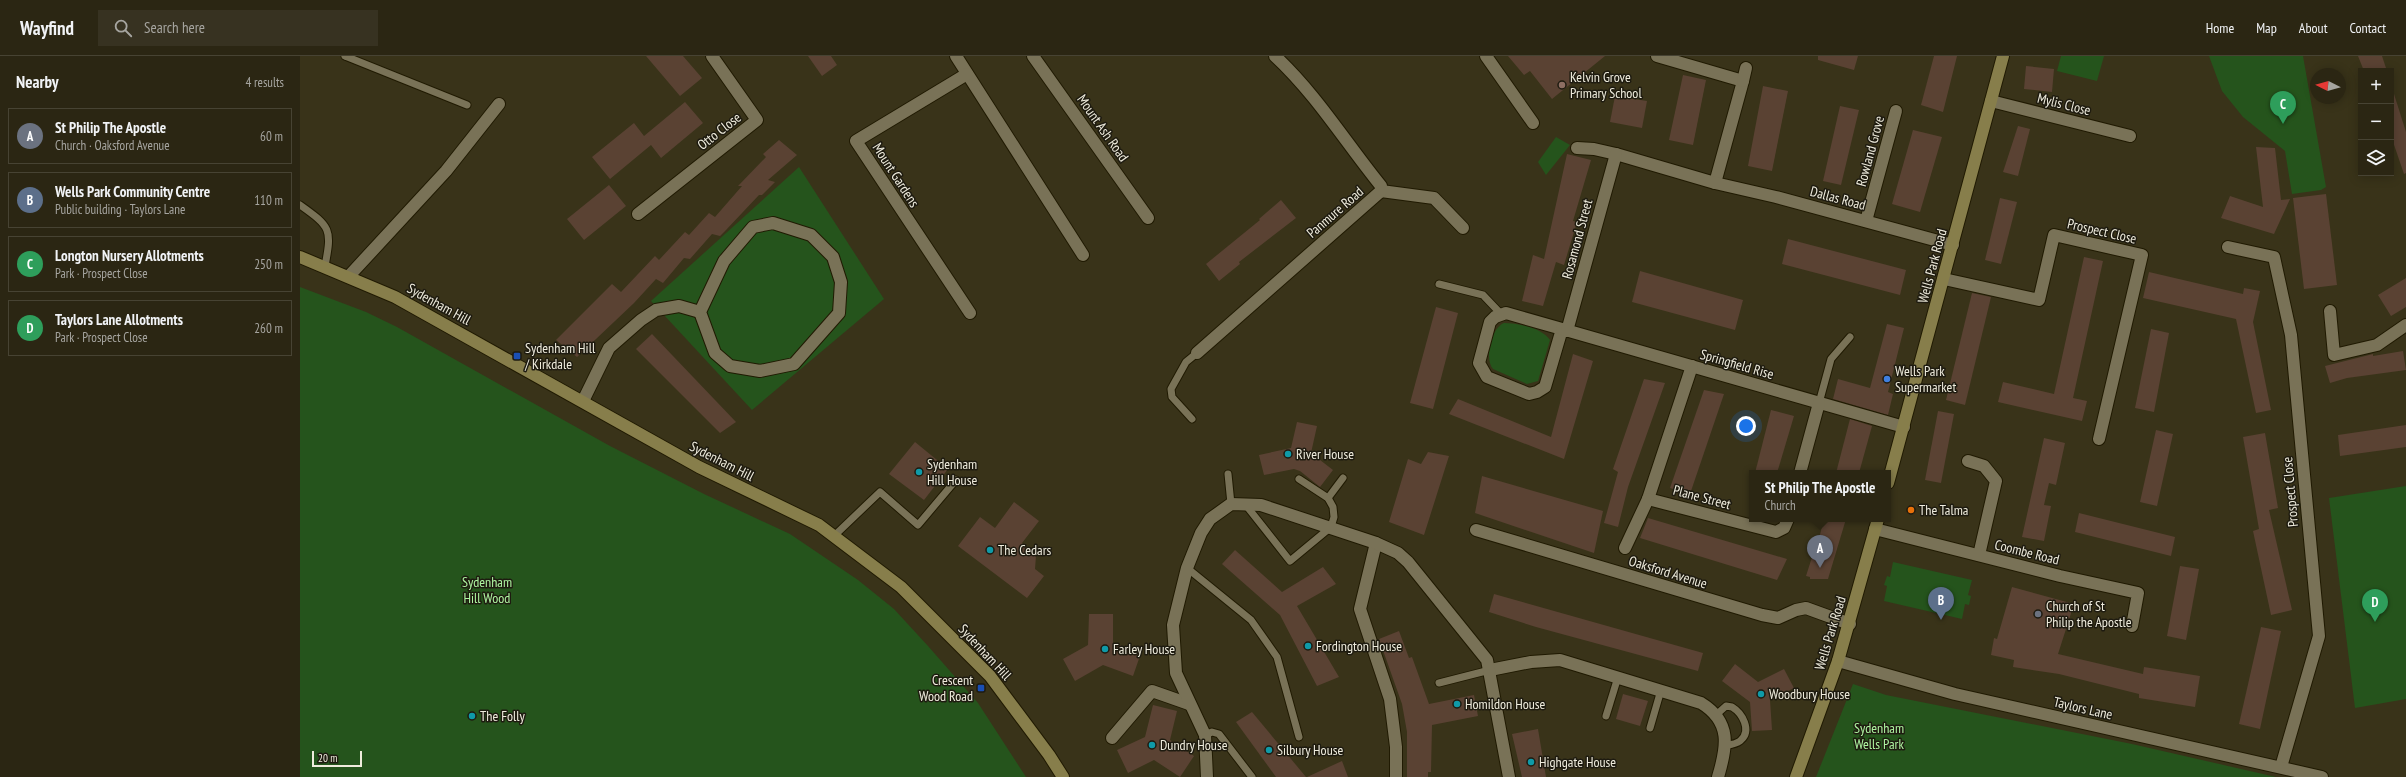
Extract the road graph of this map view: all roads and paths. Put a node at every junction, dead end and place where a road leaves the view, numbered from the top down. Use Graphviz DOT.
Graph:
graph roads {
  1 [pos="345,56"];
  2 [pos="712,56"];
  3 [pos="956,56"];
  4 [pos="1033,56"];
  5 [pos="1275,56"];
  6 [pos="1486,56"];
  7 [pos="1657,56"];
  8 [pos="2003,56"];
  9 [pos="1746,68"];
  10 [pos="967,74"];
  11 [pos="1743,81"];
  12 [pos="1991,101"];
  13 [pos="499,104"];
  14 [pos="467,105"];
  15 [pos="1896,111"];
  16 [pos="1532,123"];
  17 [pos="2130,136"];
  18 [pos="1576,148"];
  19 [pos="1616,154"];
  20 [pos="1715,183"];
  21 [pos="1381,192"];
  22 [pos="300,205"];
  23 [pos="638,214"];
  24 [pos="1148,218"];
  25 [pos="1866,221"];
  26 [pos="1463,228"];
  27 [pos="1953,245"];
  28 [pos="2228,247"];
  29 [pos="1083,255"];
  30 [pos="300,257"];
  31 [pos="325,266"];
  32 [pos="349,276"];
  33 [pos="1944,279"];
  34 [pos="1439,284"];
  35 [pos="2330,311"];
  36 [pos="700,312"];
  37 [pos="970,313"];
  38 [pos="1501,314"];
  39 [pos="2406,325"];
  40 [pos="1564,330"];
  41 [pos="1850,336"];
  42 [pos="1197,353"];
  43 [pos="1692,366"];
  44 [pos="583,402"];
  45 [pos="1819,403"];
  46 [pos="1192,419"];
  47 [pos="1904,427"];
  48 [pos="2099,439"];
  49 [pos="1968,461"];
  50 [pos="1801,470"];
  51 [pos="1891,472"];
  52 [pos="1228,474"];
  53 [pos="1343,478"];
  54 [pos="1300,479"];
  55 [pos="956,480"];
  56 [pos="1328,498"];
  57 [pos="1648,499"];
  58 [pos="1231,504"];
  59 [pos="1245,504"];
  60 [pos="1787,522"];
  61 [pos="1876,524"];
  62 [pos="1331,527"];
  63 [pos="1476,530"];
  64 [pos="834,536"];
  65 [pos="1376,543"];
  66 [pos="1625,548"];
  67 [pos="1979,555"];
  68 [pos="1187,568"];
  69 [pos="1850,624"];
  70 [pos="2132,626"];
  71 [pos="1838,661"];
  72 [pos="1490,670"];
  73 [pos="1618,677"];
  74 [pos="1439,683"];
  75 [pos="1662,690"];
  76 [pos="1189,704"];
  77 [pos="1716,715"];
  78 [pos="1606,716"];
  79 [pos="1650,728"];
  80 [pos="1205,735"];
  81 [pos="1299,737"];
  82 [pos="1112,738"];
  83 [pos="1726,746"];
  84 [pos="2281,767"];
  85 [pos="1063,777"];
  86 [pos="1206,777"];
  87 [pos="1252,777"];
  88 [pos="1396,777"];
  89 [pos="1508,777"];
  90 [pos="1718,777"];
  91 [pos="1796,777"];
  92 [pos="2322,777"];
  1 -- 14 [label="lane"];
  2 -- 23 [label="street, Otto Close"];
  3 -- 10 [label="street"];
  4 -- 24 [label="street, Mount Ash Road"];
  5 -- 21 [label="street, Panmure Road"];
  6 -- 16 [label="street"];
  7 -- 11 [label="street"];
  8 -- 12 [label="street, Wells Park Road"];
  9 -- 11 [label="street"];
  10 -- 29 [label="street"];
  10 -- 37 [label="street, Mount Gardens"];
  11 -- 20 [label="street"];
  12 -- 17 [label="street, Mylis Close"];
  12 -- 27 [label="street, Wells Park Road"];
  13 -- 32 [label="street"];
  15 -- 25 [label="street, Rowland Grove"];
  18 -- 19 [label="street, Dallas Road"];
  19 -- 20 [label="street, Dallas Road"];
  19 -- 40 [label="street, Rosamond Street"];
  20 -- 25 [label="street, Dallas Road"];
  21 -- 26 [label="street"];
  21 -- 42 [label="street, Panmure Road"];
  22 -- 31 [label="lane"];
  25 -- 27 [label="street, Dallas Road"];
  27 -- 33 [label="street, Wells Park Road"];
  28 -- 84 [label="street, Prospect Close"];
  30 -- 31 [label="street, Sydenham Hill"];
  31 -- 32 [label="street, Sydenham Hill"];
  32 -- 44 [label="street, Sydenham Hill"];
  33 -- 47 [label="street, Wells Park Road"];
  33 -- 48 [label="street, Prospect Close"];
  34 -- 38 [label="lane"];
  35 -- 39 [label="street"];
  36 -- 36 [label="street"];
  36 -- 44 [label="street"];
  38 -- 40 [label="street"];
  38 -- 40 [label="street, Rosamond Street"];
  40 -- 43 [label="street, Springfield Rise"];
  41 -- 45 [label="lane"];
  42 -- 46 [label="lane"];
  43 -- 45 [label="street, Springfield Rise"];
  43 -- 57 [label="street, Plane Street"];
  44 -- 64 [label="street, Sydenham Hill"];
  45 -- 47 [label="street, Springfield Rise"];
  45 -- 50 [label="street"];
  47 -- 51 [label="street, Wells Park Road"];
  49 -- 67 [label="street"];
  52 -- 58 [label="lane"];
  53 -- 56 [label="lane"];
  54 -- 56 [label="lane"];
  55 -- 64 [label="lane"];
  56 -- 62 [label="lane"];
  57 -- 60 [label="street, Plane Street"];
  57 -- 66 [label="street, Plane Street"];
  58 -- 59 [label="street"];
  58 -- 68 [label="street"];
  59 -- 62 [label="street"];
  59 -- 62 [label="lane"];
  61 -- 67 [label="street, Coombe Road"];
  61 -- 69 [label="street, Wells Park Road"];
  62 -- 65 [label="street"];
  63 -- 69 [label="street, Oaksford Avenue"];
  64 -- 85 [label="street, Sydenham Hill"];
  65 -- 72 [label="street"];
  65 -- 88 [label="street"];
  67 -- 70 [label="street, Coombe Road"];
  68 -- 76 [label="street"];
  68 -- 81 [label="lane"];
  69 -- 71 [label="street, Wells Park Road"];
  71 -- 84 [label="street, Taylors Lane"];
  71 -- 91 [label="street, Wells Park Road"];
  72 -- 73 [label="street"];
  72 -- 74 [label="lane"];
  72 -- 89 [label="street"];
  73 -- 75 [label="street"];
  73 -- 78 [label="lane"];
  75 -- 77 [label="street"];
  75 -- 79 [label="lane"];
  76 -- 80 [label="street"];
  76 -- 82 [label="street"];
  77 -- 83 [label="street"];
  77 -- 83 [label="lane"];
  80 -- 86 [label="street"];
  80 -- 87 [label="lane"];
  83 -- 90 [label="street"];
  84 -- 92 [label="street, Taylors Lane"];
}
